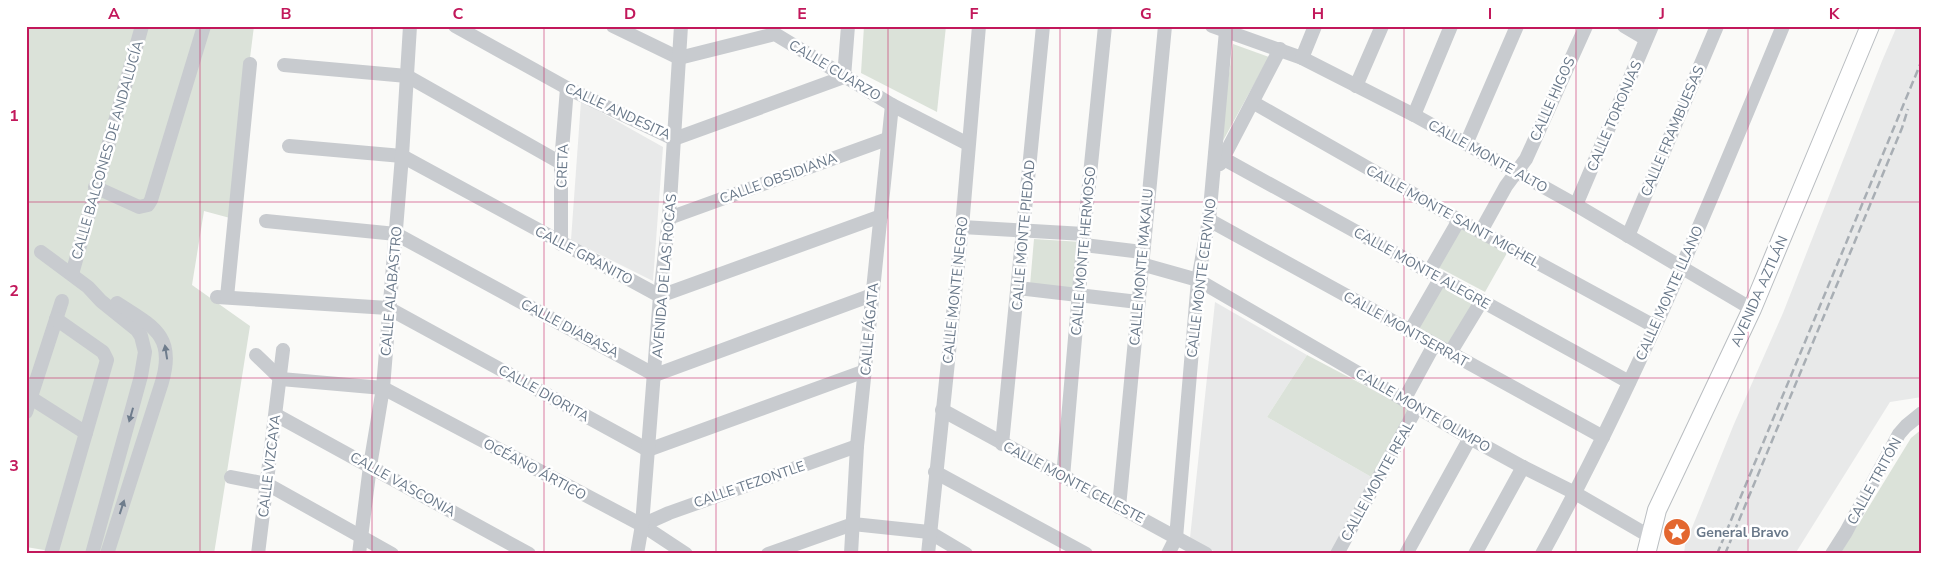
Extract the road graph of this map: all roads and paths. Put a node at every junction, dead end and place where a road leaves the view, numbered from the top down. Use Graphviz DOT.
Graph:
graph roads {
  1 [pos="142,26"];
  2 [pos="204,26"];
  3 [pos="410,26"];
  4 [pos="455,26"];
  5 [pos="613,26"];
  6 [pos="681,26"];
  7 [pos="848,26"];
  8 [pos="979,26"];
  9 [pos="1043,26"];
  10 [pos="1105,26"];
  11 [pos="1165,26"];
  12 [pos="1212,26"];
  13 [pos="1315,26"];
  14 [pos="1382,26"];
  15 [pos="1451,26"];
  16 [pos="1517,26"];
  17 [pos="1586,26"];
  18 [pos="1624,26"];
  19 [pos="1717,26"];
  20 [pos="1783,26"];
  21 [pos="1870,26"];
  22 [pos="775,30"];
  23 [pos="1226,31"];
  24 [pos="1649,33"];
  25 [pos="1280,49"];
  26 [pos="679,58"];
  27 [pos="1302,58"];
  28 [pos="250,64"];
  29 [pos="284,65"];
  30 [pos="407,76"];
  31 [pos="844,77"];
  32 [pos="1356,86"];
  33 [pos="567,88"];
  34 [pos="1254,103"];
  35 [pos="892,105"];
  36 [pos="1414,116"];
  37 [pos="674,139"];
  38 [pos="887,139"];
  39 [pos="968,144"];
  40 [pos="1466,144"];
  41 [pos="290,146"];
  42 [pos="402,156"];
  43 [pos="1220,156"];
  44 [pos="561,163"];
  45 [pos="1518,172"];
  46 [pos="95,187"];
  47 [pos="1576,205"];
  48 [pos="881,216"];
  49 [pos="669,218"];
  50 [pos="1209,220"];
  51 [pos="1459,220"];
  52 [pos="266,221"];
  53 [pos="962,227"];
  54 [pos="1023,231"];
  55 [pos="1481,231"];
  56 [pos="396,234"];
  57 [pos="1628,236"];
  58 [pos="1084,240"];
  59 [pos="561,244"];
  60 [pos="41,252"];
  61 [pos="1142,258"];
  62 [pos="1682,269"];
  63 [pos="72,274"];
  64 [pos="1435,276"];
  65 [pos="1198,280"];
  66 [pos="88,287"];
  67 [pos="1018,288"];
  68 [pos="1079,294"];
  69 [pos="872,295"];
  70 [pos="660,296"];
  71 [pos="62,301"];
  72 [pos="1138,302"];
  73 [pos="1481,302"];
  74 [pos="388,308"];
  75 [pos="1752,309"];
  76 [pos="56,319"];
  77 [pos="1654,326"];
  78 [pos="1410,331"];
  79 [pos="1434,345"];
  80 [pos="283,350"];
  81 [pos="1450,354"];
  82 [pos="256,355"];
  83 [pos="865,370"];
  84 [pos="655,374"];
  85 [pos="281,379"];
  86 [pos="1629,382"];
  87 [pos="382,388"];
  88 [pos="31,398"];
  89 [pos="1404,400"];
  90 [pos="1417,407"];
  91 [pos="942,410"];
  92 [pos="26,412"];
  93 [pos="1922,413"];
  94 [pos="276,416"];
  95 [pos="86,433"];
  96 [pos="1603,437"];
  97 [pos="1470,438"];
  98 [pos="1002,444"];
  99 [pos="858,446"];
  100 [pos="648,450"];
  101 [pos="370,466"];
  102 [pos="1523,467"];
  103 [pos="936,472"];
  104 [pos="231,477"];
  105 [pos="1063,477"];
  106 [pos="267,484"];
  107 [pos="1575,493"];
  108 [pos="1119,507"];
  109 [pos="853,524"];
  110 [pos="642,525"];
  111 [pos="929,532"];
  112 [pos="1649,536"];
  113 [pos="361,537"];
  114 [pos="1176,538"];
  115 [pos="51,554"];
  116 [pos="92,554"];
  117 [pos="107,554"];
  118 [pos="258,554"];
  119 [pos="359,554"];
  120 [pos="392,554"];
  121 [pos="529,554"];
  122 [pos="637,554"];
  123 [pos="686,554"];
  124 [pos="768,554"];
  125 [pos="851,554"];
  126 [pos="928,554"];
  127 [pos="966,554"];
  128 [pos="1086,554"];
  129 [pos="1168,554"];
  130 [pos="1206,554"];
  131 [pos="1337,554"];
  132 [pos="1406,554"];
  133 [pos="1475,554"];
  134 [pos="1542,554"];
  135 [pos="1646,554"];
  136 [pos="1832,554"];
  1 -- 46 [label="street, CALLE BALCONES DE ANDALUCÍA"];
  2 -- 46 [label="street"];
  3 -- 30 [label="street, CALLE ALABASTRO"];
  4 -- 33 [label="street, CALLE ANDESITA"];
  5 -- 26 [label="street"];
  6 -- 26 [label="street, AVENIDA DE LAS ROCAS"];
  7 -- 31 [label="street"];
  8 -- 39 [label="street, CALLE MONTE NEGRO"];
  9 -- 54 [label="street, CALLE MONTE PIEDAD"];
  10 -- 58 [label="street, CALLE MONTE HERMOSO"];
  11 -- 61 [label="street, CALLE MONTE MAKALU"];
  12 -- 23 [label="street, CALLE MONTE ALTO"];
  13 -- 27 [label="street"];
  14 -- 32 [label="street"];
  15 -- 36 [label="street"];
  16 -- 40 [label="street"];
  17 -- 45 [label="street, CALLE HIGOS"];
  18 -- 24 [label="street"];
  19 -- 57 [label="street, CALLE FRAMBUESAS"];
  20 -- 62 [label="street, CALLE MONTE LLANO"];
  21 -- 75 [label="main road, AVENIDA AZTLÁN"];
  22 -- 26 [label="street, CALLE CUARZO"];
  22 -- 31 [label="street, CALLE CUARZO"];
  23 -- 25 [label="street, CALLE MONTE ALTO"];
  23 -- 43 [label="street"];
  24 -- 47 [label="street, CALLE TORONJAS"];
  25 -- 27 [label="street, CALLE MONTE ALTO"];
  25 -- 34 [label="street"];
  26 -- 37 [label="street, AVENIDA DE LAS ROCAS"];
  27 -- 32 [label="street, CALLE MONTE ALTO"];
  28 -- 74 [label="street, CALLE DIORITA"];
  29 -- 30 [label="street"];
  30 -- 42 [label="street, CALLE ALABASTRO"];
  30 -- 44 [label="street"];
  31 -- 35 [label="street, CALLE CUARZO"];
  31 -- 37 [label="street, CALLE ANDESITA"];
  32 -- 36 [label="street, CALLE MONTE ALTO"];
  33 -- 37 [label="street, CALLE ANDESITA"];
  33 -- 44 [label="street, CRETA"];
  34 -- 43 [label="street"];
  34 -- 51 [label="street, CALLE MONTE SAINT MICHEL"];
  35 -- 38 [label="street, CALLE ÁGATA"];
  35 -- 39 [label="street, CALLE CUARZO"];
  36 -- 40 [label="street, CALLE MONTE ALTO"];
  37 -- 49 [label="street, AVENIDA DE LAS ROCAS"];
  38 -- 48 [label="street, CALLE ÁGATA"];
  38 -- 49 [label="street, CALLE OBSIDIANA"];
  39 -- 53 [label="street, CALLE MONTE NEGRO"];
  40 -- 45 [label="street, CALLE MONTE ALTO"];
  41 -- 42 [label="street, CALLE GRANITO"];
  42 -- 56 [label="street, CALLE ALABASTRO"];
  42 -- 59 [label="street, CALLE GRANITO"];
  43 -- 50 [label="street, CALLE MONTE CERVINO"];
  43 -- 64 [label="street, CALLE MONTE ALEGRE"];
  44 -- 59 [label="street, CRETA"];
  45 -- 47 [label="street, CALLE MONTE ALTO"];
  45 -- 55 [label="street"];
  46 -- 63 [label="street, CALLE BALCONES DE ANDALUCÍA"];
  47 -- 57 [label="street, CALLE MONTE ALTO"];
  48 -- 69 [label="street, CALLE ÁGATA"];
  48 -- 70 [label="street"];
  49 -- 70 [label="street, AVENIDA DE LAS ROCAS"];
  50 -- 65 [label="street, CALLE MONTE CERVINO"];
  50 -- 78 [label="street, CALLE MONTSERRAT"];
  51 -- 55 [label="street, CALLE MONTE SAINT MICHEL"];
  51 -- 64 [label="street"];
  52 -- 56 [label="street, CALLE DIABASA"];
  53 -- 54 [label="street, CALLE MONTE OLIMPO"];
  53 -- 91 [label="street, CALLE MONTE NEGRO"];
  54 -- 58 [label="street, CALLE MONTE OLIMPO"];
  54 -- 67 [label="street, CALLE MONTE PIEDAD"];
  55 -- 77 [label="street, CALLE MONTE SAINT MICHEL"];
  56 -- 74 [label="street, CALLE ALABASTRO"];
  56 -- 84 [label="street, CALLE DIABASA"];
  57 -- 62 [label="street, CALLE MONTE ALTO"];
  58 -- 61 [label="street, CALLE MONTE OLIMPO"];
  58 -- 68 [label="street, CALLE MONTE HERMOSO"];
  59 -- 70 [label="street, CALLE GRANITO"];
  60 -- 63 [label="street"];
  61 -- 65 [label="street, CALLE MONTE OLIMPO"];
  61 -- 72 [label="street, CALLE MONTE MAKALU"];
  62 -- 75 [label="street, CALLE MONTE ALTO"];
  62 -- 77 [label="street, CALLE MONTE LLANO"];
  63 -- 66 [label="street"];
  64 -- 73 [label="street, CALLE MONTE ALEGRE"];
  64 -- 78 [label="street"];
  65 -- 89 [label="street, CALLE MONTE OLIMPO"];
  65 -- 114 [label="street, CALLE MONTE CERVINO"];
  66 -- 116 [label="street, one-way"];
  117 -- 66 [label="street, one-way"];
  67 -- 68 [label="street"];
  67 -- 98 [label="street, CALLE MONTE PIEDAD"];
  68 -- 72 [label="street"];
  68 -- 105 [label="street, CALLE MONTE HERMOSO"];
  69 -- 83 [label="street, CALLE ÁGATA"];
  69 -- 84 [label="street"];
  70 -- 84 [label="street, AVENIDA DE LAS ROCAS"];
  71 -- 76 [label="street"];
  72 -- 108 [label="street, CALLE MONTE MAKALU"];
  73 -- 81 [label="street"];
  73 -- 86 [label="street, CALLE MONTE ALEGRE"];
  74 -- 87 [label="street, CALLE ALABASTRO"];
  74 -- 100 [label="street, CALLE DIORITA"];
  75 -- 112 [label="main road, AVENIDA AZTLÁN"];
  76 -- 88 [label="street"];
  76 -- 95 [label="street"];
  77 -- 86 [label="street, CALLE MONTE LLANO"];
  78 -- 79 [label="street, CALLE MONTSERRAT"];
  79 -- 81 [label="street, CALLE MONTSERRAT"];
  79 -- 89 [label="street, CALLE MONTE REAL"];
  80 -- 85 [label="street, CALLE VIZCAYA"];
  81 -- 96 [label="street, CALLE MONTSERRAT"];
  82 -- 85 [label="street"];
  83 -- 99 [label="street, CALLE ÁGATA"];
  83 -- 100 [label="street"];
  84 -- 100 [label="street, AVENIDA DE LAS ROCAS"];
  85 -- 87 [label="street"];
  85 -- 94 [label="street, CALLE VIZCAYA"];
  86 -- 96 [label="street, CALLE MONTE LLANO"];
  87 -- 101 [label="street, CALLE ALABASTRO"];
  87 -- 110 [label="street, OCÉANO ÁRTICO"];
  88 -- 92 [label="street"];
  88 -- 95 [label="street"];
  89 -- 90 [label="street, CALLE MONTE OLIMPO"];
  90 -- 97 [label="street, CALLE MONTE OLIMPO"];
  90 -- 131 [label="street, CALLE MONTE REAL"];
  91 -- 98 [label="street, CALLE MONTE CELESTE"];
  91 -- 103 [label="street, CALLE MONTE NEGRO"];
  93 -- 136 [label="street, CALLE TRITÓN"];
  94 -- 101 [label="street, CALLE VASCONIA"];
  94 -- 106 [label="street, CALLE VIZCAYA"];
  95 -- 115 [label="street"];
  96 -- 107 [label="street, CALLE MONTE LLANO"];
  97 -- 102 [label="street, CALLE MONTE OLIMPO"];
  97 -- 132 [label="street"];
  98 -- 105 [label="street, CALLE MONTE CELESTE"];
  99 -- 109 [label="street, CALLE ÁGATA"];
  99 -- 110 [label="street, CALLE TEZONTLE"];
  100 -- 110 [label="street, AVENIDA DE LAS ROCAS"];
  101 -- 113 [label="street, CALLE ALABASTRO"];
  101 -- 121 [label="street, CALLE VASCONIA"];
  102 -- 107 [label="street, CALLE MONTE OLIMPO"];
  102 -- 133 [label="street"];
  103 -- 111 [label="street, CALLE MONTE NEGRO"];
  103 -- 128 [label="street"];
  104 -- 106 [label="street"];
  105 -- 108 [label="street, CALLE MONTE CELESTE"];
  106 -- 113 [label="street"];
  106 -- 118 [label="street, CALLE VIZCAYA"];
  107 -- 112 [label="street, CALLE MONTE OLIMPO"];
  107 -- 134 [label="street, CALLE MONTE LLANO"];
  108 -- 114 [label="street, CALLE MONTE CELESTE"];
  109 -- 111 [label="street"];
  109 -- 124 [label="street"];
  109 -- 125 [label="street, CALLE ÁGATA"];
  110 -- 122 [label="street, AVENIDA DE LAS ROCAS"];
  110 -- 123 [label="street, OCÉANO ÁRTICO"];
  111 -- 126 [label="street, CALLE MONTE NEGRO"];
  111 -- 127 [label="street"];
  112 -- 135 [label="main road, AVENIDA AZTLÁN"];
  113 -- 119 [label="street, CALLE ALABASTRO"];
  113 -- 120 [label="street"];
  114 -- 129 [label="street, CALLE MONTE CERVINO"];
  114 -- 130 [label="street, CALLE MONTE CELESTE"];
}
